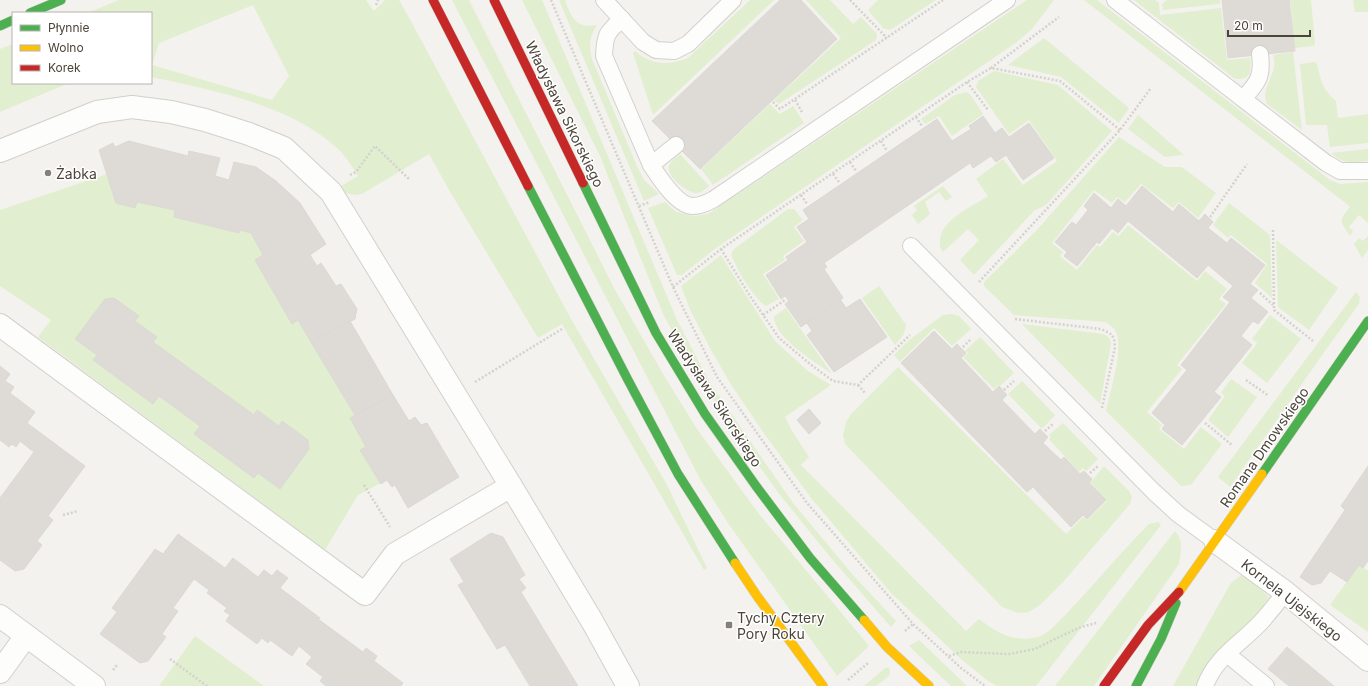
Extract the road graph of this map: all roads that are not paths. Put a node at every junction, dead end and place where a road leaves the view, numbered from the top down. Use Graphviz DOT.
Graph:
graph roads {
  1 [pos="62,0"];
  2 [pos="433,0"];
  3 [pos="494,0"];
  4 [pos="604,0"];
  5 [pos="733,0"];
  6 [pos="1007,0"];
  7 [pos="1115,0"];
  8 [pos="32,12"];
  9 [pos="622,19"];
  10 [pos="12,20"];
  11 [pos="0,26"];
  12 [pos="1260,54"];
  13 [pos="1243,99"];
  14 [pos="676,144"];
  15 [pos="0,151"];
  16 [pos="651,165"];
  17 [pos="1368,171"];
  18 [pos="911,246"];
  19 [pos="1368,321"];
  20 [pos="0,325"];
  21 [pos="512,486"];
  22 [pos="1215,541"];
  23 [pos="1182,588"];
  24 [pos="1285,592"];
  25 [pos="0,616"];
  26 [pos="26,636"];
  27 [pos="1227,654"];
  28 [pos="1368,660"];
  29 [pos="0,672"];
  30 [pos="94,686"];
  31 [pos="628,686"];
  32 [pos="823,686"];
  33 [pos="929,686"];
  34 [pos="1104,686"];
  35 [pos="1136,686"];
  36 [pos="1205,686"];
  37 [pos="1266,686"];
  1 -- 8 [label="street"];
  2 -- 32 [label="street"];
  3 -- 33 [label="street, Władysława Sikorskiego"];
  4 -- 9 [label="lane"];
  5 -- 9 [label="lane"];
  6 -- 16 [label="lane"];
  7 -- 13 [label="lane"];
  9 -- 16 [label="lane"];
  10 -- 11 [label="street"];
  12 -- 13 [label="lane"];
  13 -- 17 [label="lane"];
  14 -- 16 [label="lane"];
  15 -- 21 [label="street"];
  18 -- 22 [label="lane"];
  19 -- 22 [label="street, Romana Dmowskiego"];
  20 -- 21 [label="street"];
  21 -- 31 [label="street"];
  22 -- 23 [label="street, Romana Dmowskiego"];
  22 -- 24 [label="street, Kornela Ujejskiego"];
  23 -- 34 [label="street, Romana Dmowskiego"];
  23 -- 35 [label="street, Romana Dmowskiego"];
  24 -- 27 [label="lane"];
  24 -- 28 [label="street, Kornela Ujejskiego"];
  25 -- 26 [label="street"];
  26 -- 29 [label="street"];
  26 -- 30 [label="street"];
  27 -- 36 [label="lane"];
  27 -- 37 [label="lane"];
}
